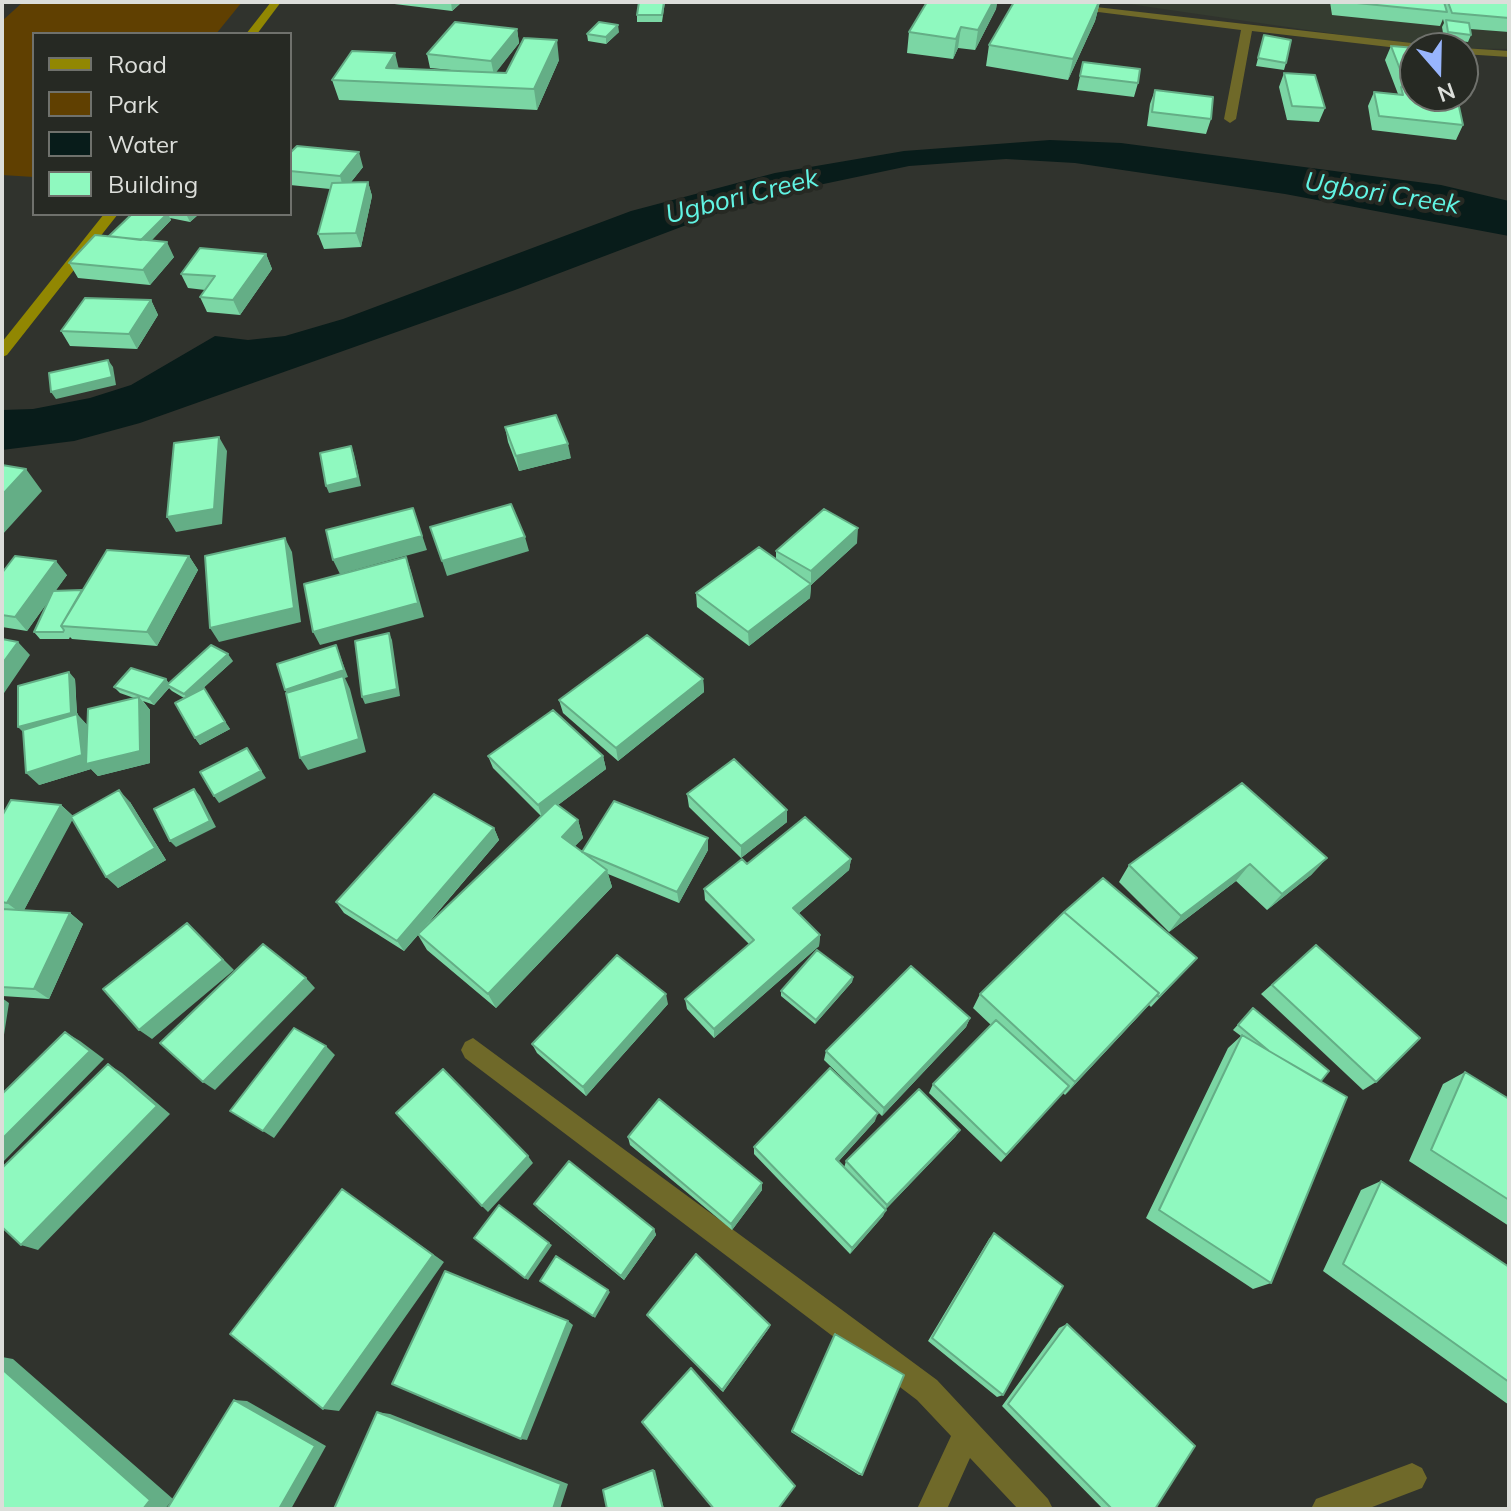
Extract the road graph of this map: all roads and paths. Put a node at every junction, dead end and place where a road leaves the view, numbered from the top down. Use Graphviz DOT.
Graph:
graph roads {
  1 [pos="276,2"];
  2 [pos="1024,2"];
  3 [pos="1247,29"];
  4 [pos="253,32"];
  5 [pos="1399,45"];
  6 [pos="1479,52"];
  7 [pos="1509,54"];
  8 [pos="1230,119"];
  9 [pos="109,216"];
  10 [pos="2,352"];
  11 [pos="473,1050"];
  12 [pos="967,1433"];
  13 [pos="1412,1478"];
  14 [pos="932,1509"];
  15 [pos="1038,1509"];
  16 [pos="1326,1509"];
  1 -- 4 [label="street"];
  2 -- 3 [label="street"];
  3 -- 5 [label="street"];
  3 -- 8 [label="street"];
  6 -- 7 [label="street"];
  9 -- 10 [label="street"];
  11 -- 12 [label="street"];
  12 -- 14 [label="street"];
  12 -- 15 [label="street"];
  13 -- 16 [label="street"];
}
